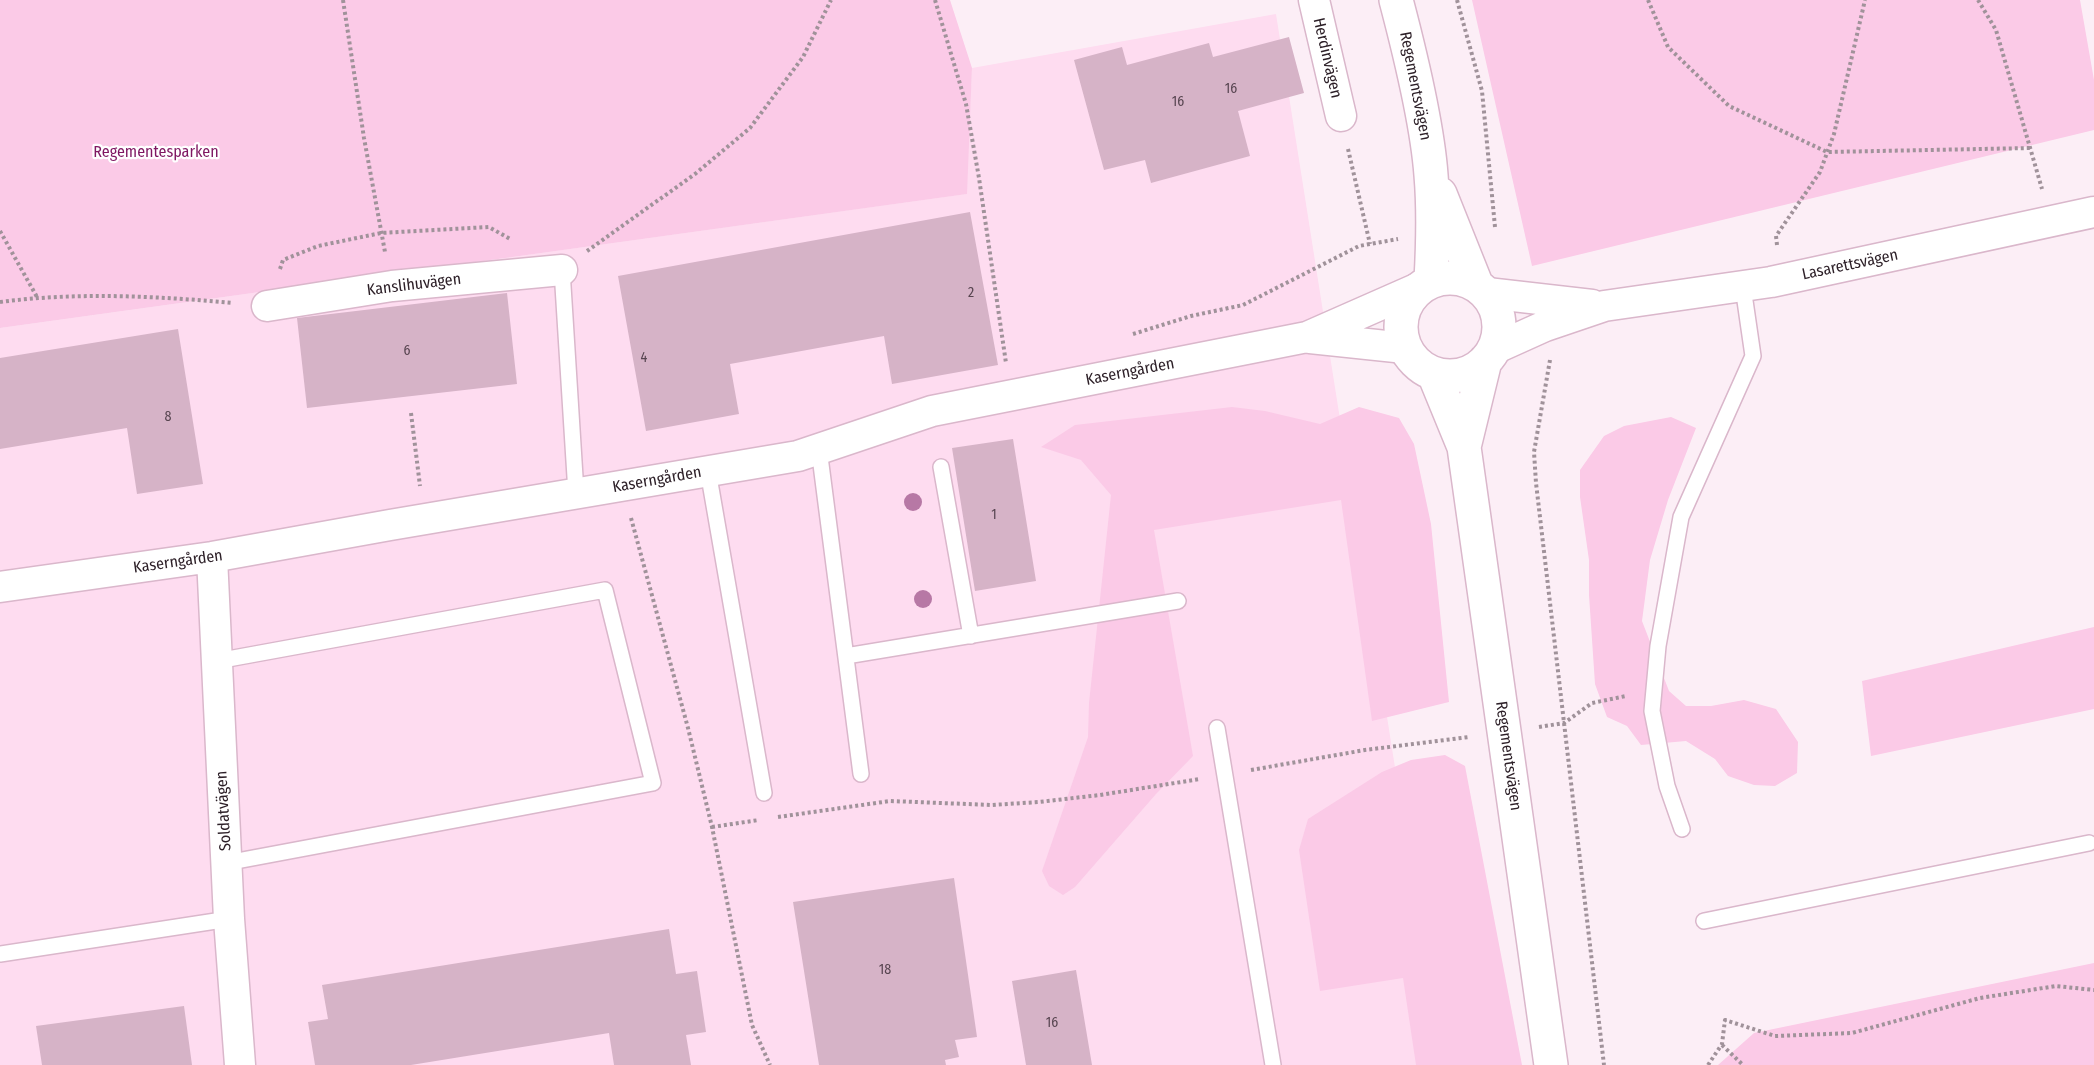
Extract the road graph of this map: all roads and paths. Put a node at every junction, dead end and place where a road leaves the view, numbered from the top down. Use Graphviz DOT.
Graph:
graph roads {
  1 [pos="343,0"];
  2 [pos="831,0"];
  3 [pos="935,0"];
  4 [pos="1314,0"];
  5 [pos="1396,0"];
  6 [pos="1456,0"];
  7 [pos="1648,0"];
  8 [pos="1865,0"];
  9 [pos="1978,0"];
  10 [pos="1341,116"];
  11 [pos="2031,148"];
  12 [pos="1827,152"];
  13 [pos="1431,173"];
  14 [pos="2044,196"];
  15 [pos="2094,212"];
  16 [pos="0,231"];
  17 [pos="381,233"];
  18 [pos="1496,234"];
  19 [pos="1777,246"];
  20 [pos="386,255"];
  21 [pos="562,270"];
  22 [pos="1424,285"];
  23 [pos="1743,287"];
  24 [pos="1481,289"];
  25 [pos="37,297"];
  26 [pos="0,302"];
  27 [pos="267,306"];
  28 [pos="1604,306"];
  29 [pos="1123,337"];
  30 [pos="1307,338"];
  31 [pos="1404,348"];
  32 [pos="1490,355"];
  33 [pos="1550,361"];
  34 [pos="1006,363"];
  35 [pos="1434,374"];
  36 [pos="411,413"];
  37 [pos="1464,447"];
  38 [pos="819,449"];
  39 [pos="941,467"];
  40 [pos="708,471"];
  41 [pos="622,486"];
  42 [pos="421,492"];
  43 [pos="576,494"];
  44 [pos="212,557"];
  45 [pos="0,587"];
  46 [pos="1178,602"];
  47 [pos="971,636"];
  48 [pos="846,656"];
  49 [pos="217,661"];
  50 [pos="1654,691"];
  51 [pos="1564,723"];
  52 [pos="1217,728"];
  53 [pos="1505,732"];
  54 [pos="861,774"];
  55 [pos="1225,775"];
  56 [pos="764,793"];
  57 [pos="771,818"];
  58 [pos="759,820"];
  59 [pos="712,827"];
  60 [pos="1682,829"];
  61 [pos="2089,843"];
  62 [pos="226,863"];
  63 [pos="229,919"];
  64 [pos="1704,921"];
  65 [pos="0,954"];
  66 [pos="2094,990"];
  67 [pos="1722,1044"];
  68 [pos="240,1065"];
  69 [pos="770,1065"];
  70 [pos="1273,1065"];
  71 [pos="1551,1065"];
  72 [pos="1604,1065"];
  73 [pos="1708,1065"];
  74 [pos="1743,1065"];
  1 -- 17 [label="path"];
  2 -- 21 [label="path"];
  3 -- 34 [label="path"];
  4 -- 10 [label="street, Herdinvägen"];
  5 -- 13 [label="main road, Regementsvägen"];
  6 -- 18 [label="path"];
  7 -- 12 [label="path"];
  8 -- 12 [label="path"];
  9 -- 11 [label="path"];
  10 -- 29 [label="path"];
  11 -- 12 [label="path"];
  11 -- 14 [label="path"];
  12 -- 19 [label="path"];
  13 -- 22 [label="main road, Regementsvägen"];
  13 -- 24 [label="main road, Regementsvägen"];
  15 -- 23 [label="street, Lasarettsvägen"];
  16 -- 25 [label="path"];
  17 -- 20 [label="path"];
  17 -- 21 [label="path"];
  17 -- 27 [label="path"];
  21 -- 27 [label="street, Kanslihuvägen"];
  21 -- 43 [label="lane"];
  22 -- 24 [label="main road"];
  22 -- 30 [label="street, Kaserngården"];
  22 -- 31 [label="main road"];
  23 -- 28 [label="street, Lasarettsvägen"];
  23 -- 50 [label="lane"];
  24 -- 28 [label="street, Lasarettsvägen"];
  24 -- 32 [label="main road"];
  25 -- 26 [label="path"];
  25 -- 27 [label="path"];
  28 -- 32 [label="street, Lasarettsvägen"];
  30 -- 31 [label="street, Kaserngården"];
  30 -- 38 [label="street, Kaserngården"];
  31 -- 35 [label="main road"];
  32 -- 35 [label="main road"];
  32 -- 37 [label="main road, Regementsvägen"];
  33 -- 51 [label="path"];
  35 -- 37 [label="main road, Regementsvägen"];
  36 -- 42 [label="path"];
  37 -- 53 [label="main road, Regementsvägen"];
  38 -- 40 [label="street, Kaserngården"];
  38 -- 48 [label="lane"];
  39 -- 47 [label="lane"];
  40 -- 41 [label="street, Kaserngården"];
  40 -- 56 [label="lane"];
  41 -- 43 [label="street, Kaserngården"];
  41 -- 59 [label="path"];
  43 -- 44 [label="street, Kaserngården"];
  44 -- 45 [label="street, Kaserngården"];
  44 -- 49 [label="street, Soldatvägen"];
  46 -- 47 [label="lane"];
  47 -- 48 [label="lane"];
  48 -- 54 [label="lane"];
  49 -- 62 [label="street, Soldatvägen"];
  49 -- 62 [label="lane"];
  50 -- 51 [label="path"];
  50 -- 60 [label="lane"];
  51 -- 53 [label="path"];
  51 -- 72 [label="path"];
  52 -- 55 [label="lane"];
  53 -- 55 [label="path"];
  53 -- 71 [label="main road, Regementsvägen"];
  55 -- 57 [label="path"];
  55 -- 70 [label="lane"];
  58 -- 59 [label="path"];
  59 -- 69 [label="path"];
  61 -- 64 [label="lane"];
  62 -- 63 [label="street, Soldatvägen"];
  63 -- 65 [label="lane"];
  63 -- 68 [label="street, Soldatvägen"];
  66 -- 67 [label="path"];
  67 -- 73 [label="path"];
  67 -- 74 [label="path"];
}
